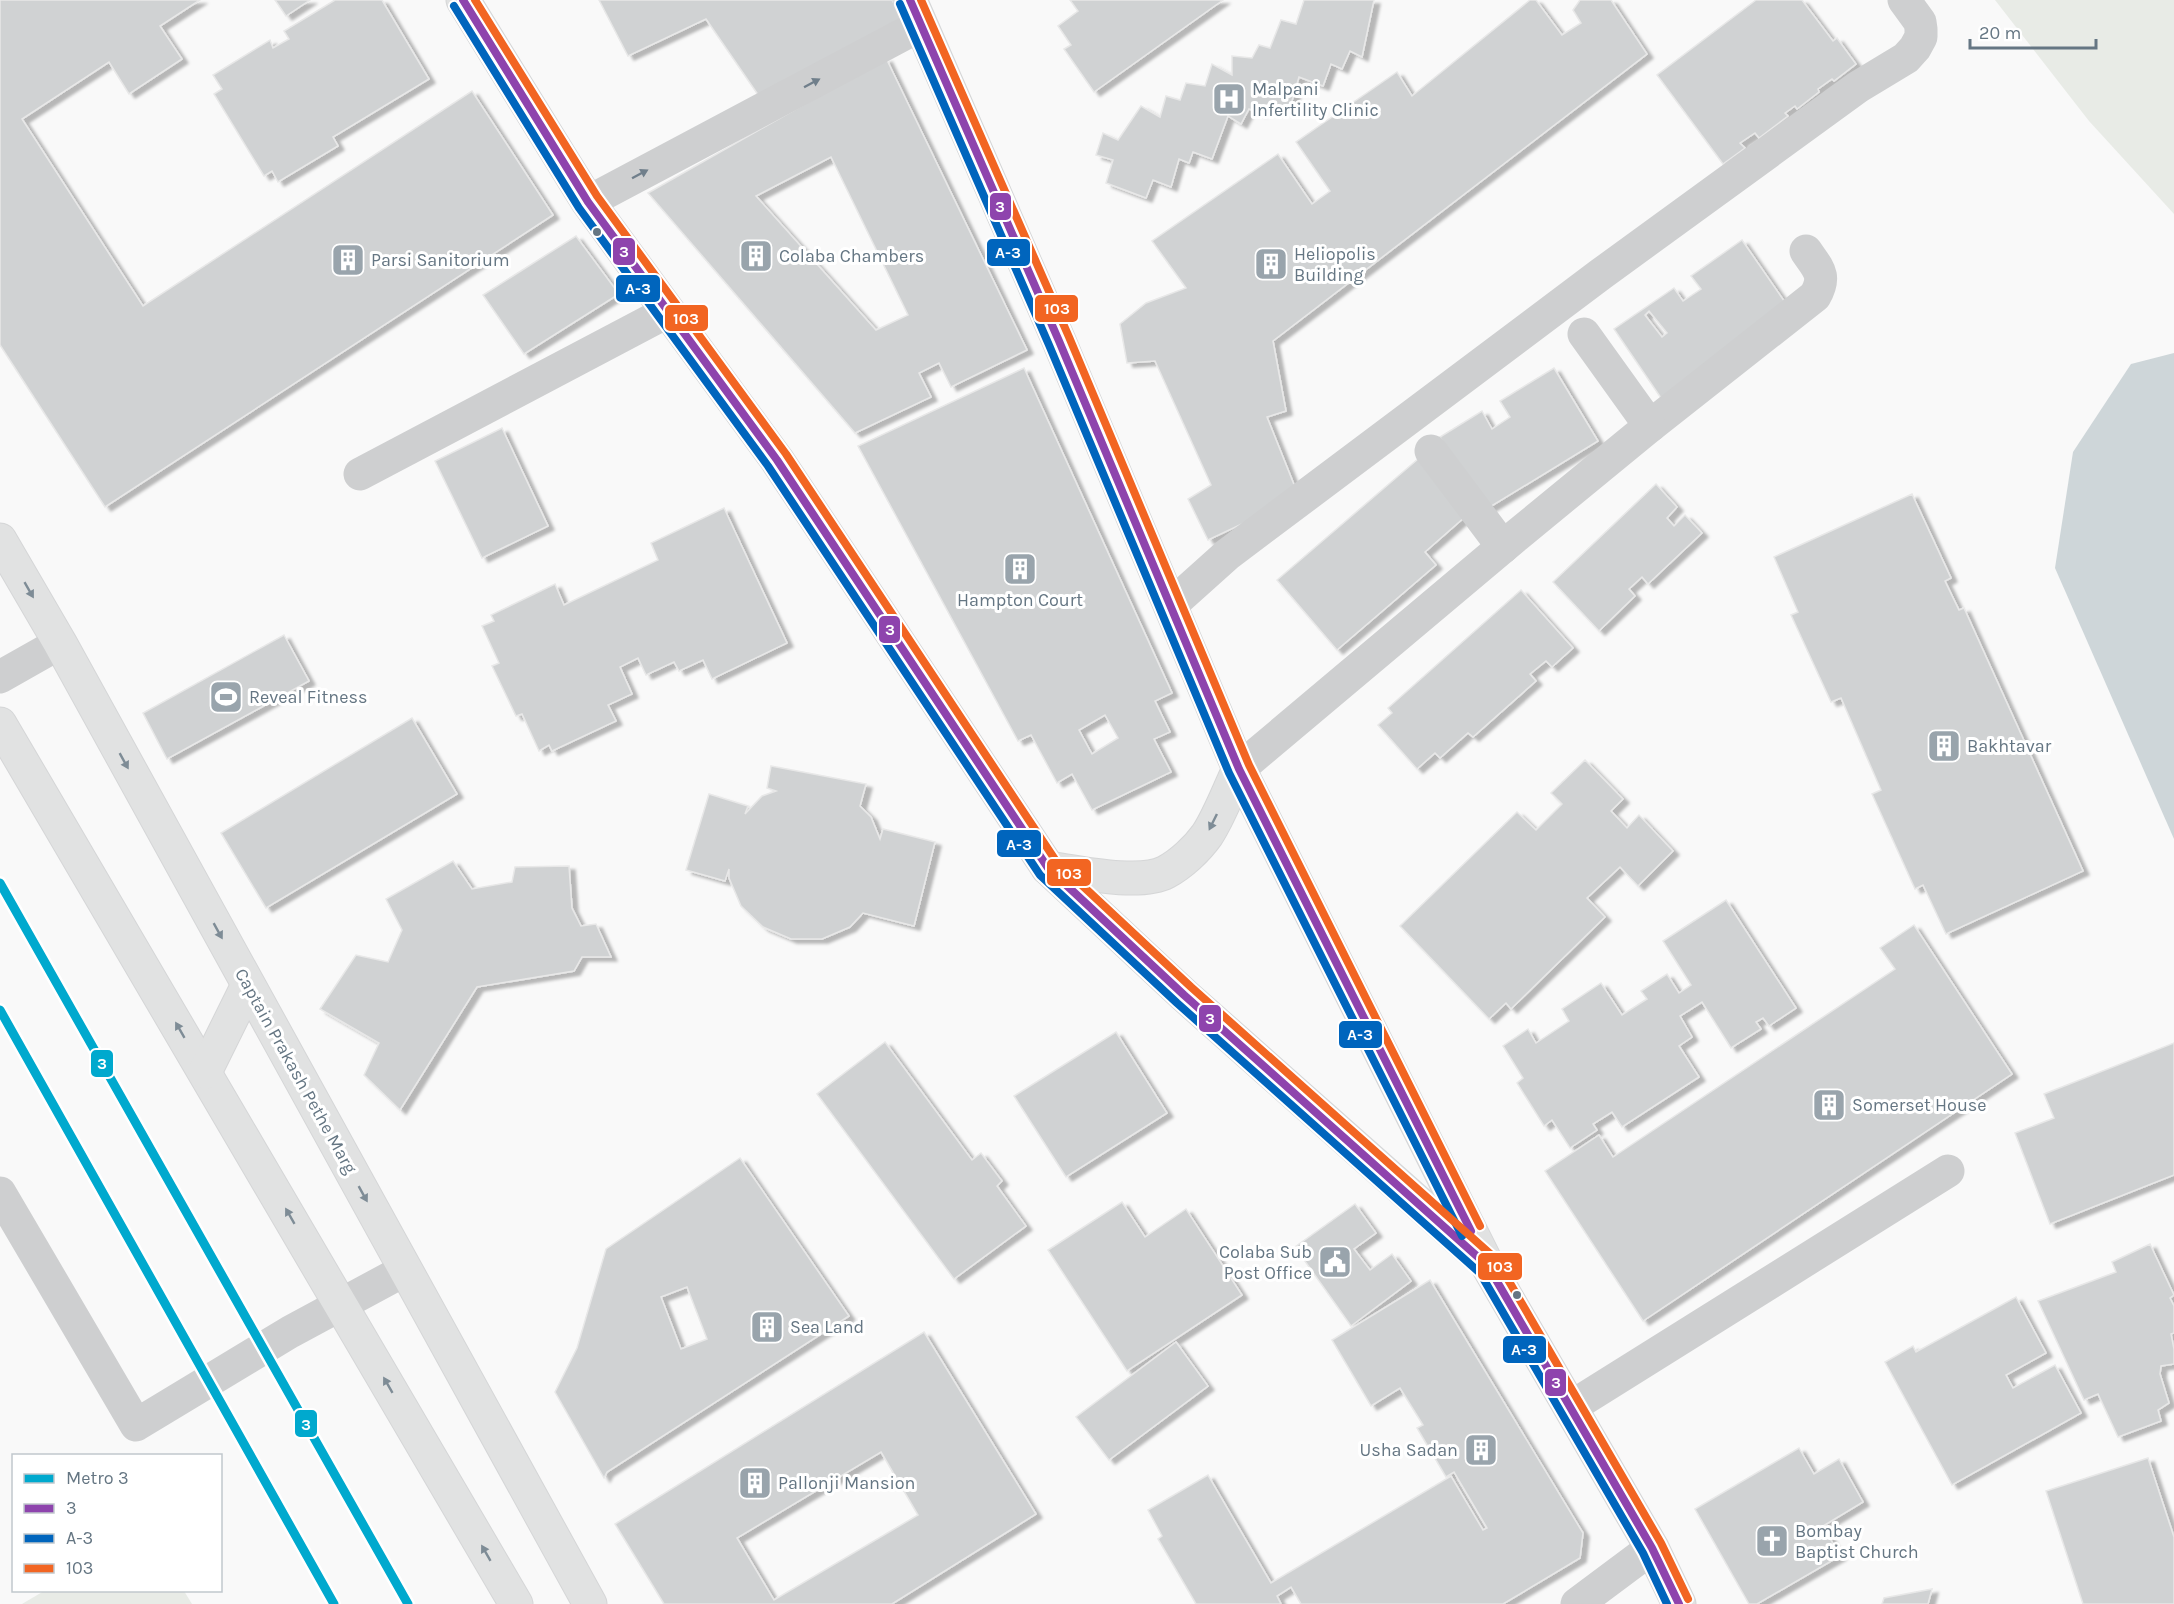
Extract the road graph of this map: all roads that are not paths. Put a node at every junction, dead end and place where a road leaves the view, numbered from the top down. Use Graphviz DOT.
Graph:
graph roads {
  1 [pos="463,0"];
  2 [pos="1904,0"];
  3 [pos="916,13"];
  4 [pos="588,202"];
  5 [pos="1806,251"];
  6 [pos="667,312"];
  7 [pos="1584,334"];
  8 [pos="1650,426"];
  9 [pos="1431,451"];
  10 [pos="360,474"];
  11 [pos="0,540"];
  12 [pos="1503,547"];
  13 [pos="1170,606"];
  14 [pos="60,643"];
  15 [pos="0,677"];
  16 [pos="0,724"];
  17 [pos="1239,770"];
  18 [pos="1048,868"];
  19 [pos="248,986"];
  20 [pos="205,1072"];
  21 [pos="1948,1171"];
  22 [pos="0,1193"];
  23 [pos="1488,1266"];
  24 [pos="405,1270"];
  25 [pos="342,1305"];
  26 [pos="1571,1407"];
  27 [pos="1652,1548"];
  28 [pos="516,1604"];
  29 [pos="590,1604"];
  30 [pos="1577,1604"];
  31 [pos="1679,1604"];
  1 -- 4 [label="main road"];
  2 -- 13 [label="street"];
  4 -- 3 [label="street, one-way"];
  3 -- 13 [label="main road"];
  4 -- 6 [label="main road"];
  5 -- 8 [label="street"];
  6 -- 10 [label="street"];
  6 -- 18 [label="main road"];
  7 -- 8 [label="street"];
  8 -- 12 [label="street"];
  9 -- 12 [label="street"];
  11 -- 14 [label="main road, Captain Prakash Pethe Marg, one-way"];
  12 -- 17 [label="street"];
  13 -- 17 [label="main road"];
  14 -- 15 [label="street"];
  14 -- 19 [label="main road, Captain Prakash Pethe Marg, one-way"];
  20 -- 16 [label="main road, one-way"];
  17 -- 18 [label="main road, one-way"];
  17 -- 23 [label="main road"];
  18 -- 23 [label="main road"];
  19 -- 20 [label="main road"];
  19 -- 24 [label="main road, Captain Prakash Pethe Marg, one-way"];
  25 -- 20 [label="main road, one-way"];
  21 -- 26 [label="street"];
  22 -- 25 [label="street"];
  23 -- 26 [label="main road"];
  24 -- 25 [label="street"];
  24 -- 29 [label="main road, Captain Prakash Pethe Marg"];
  28 -- 25 [label="main road, one-way"];
  26 -- 27 [label="main road"];
  27 -- 30 [label="street"];
  27 -- 31 [label="main road"];
}
